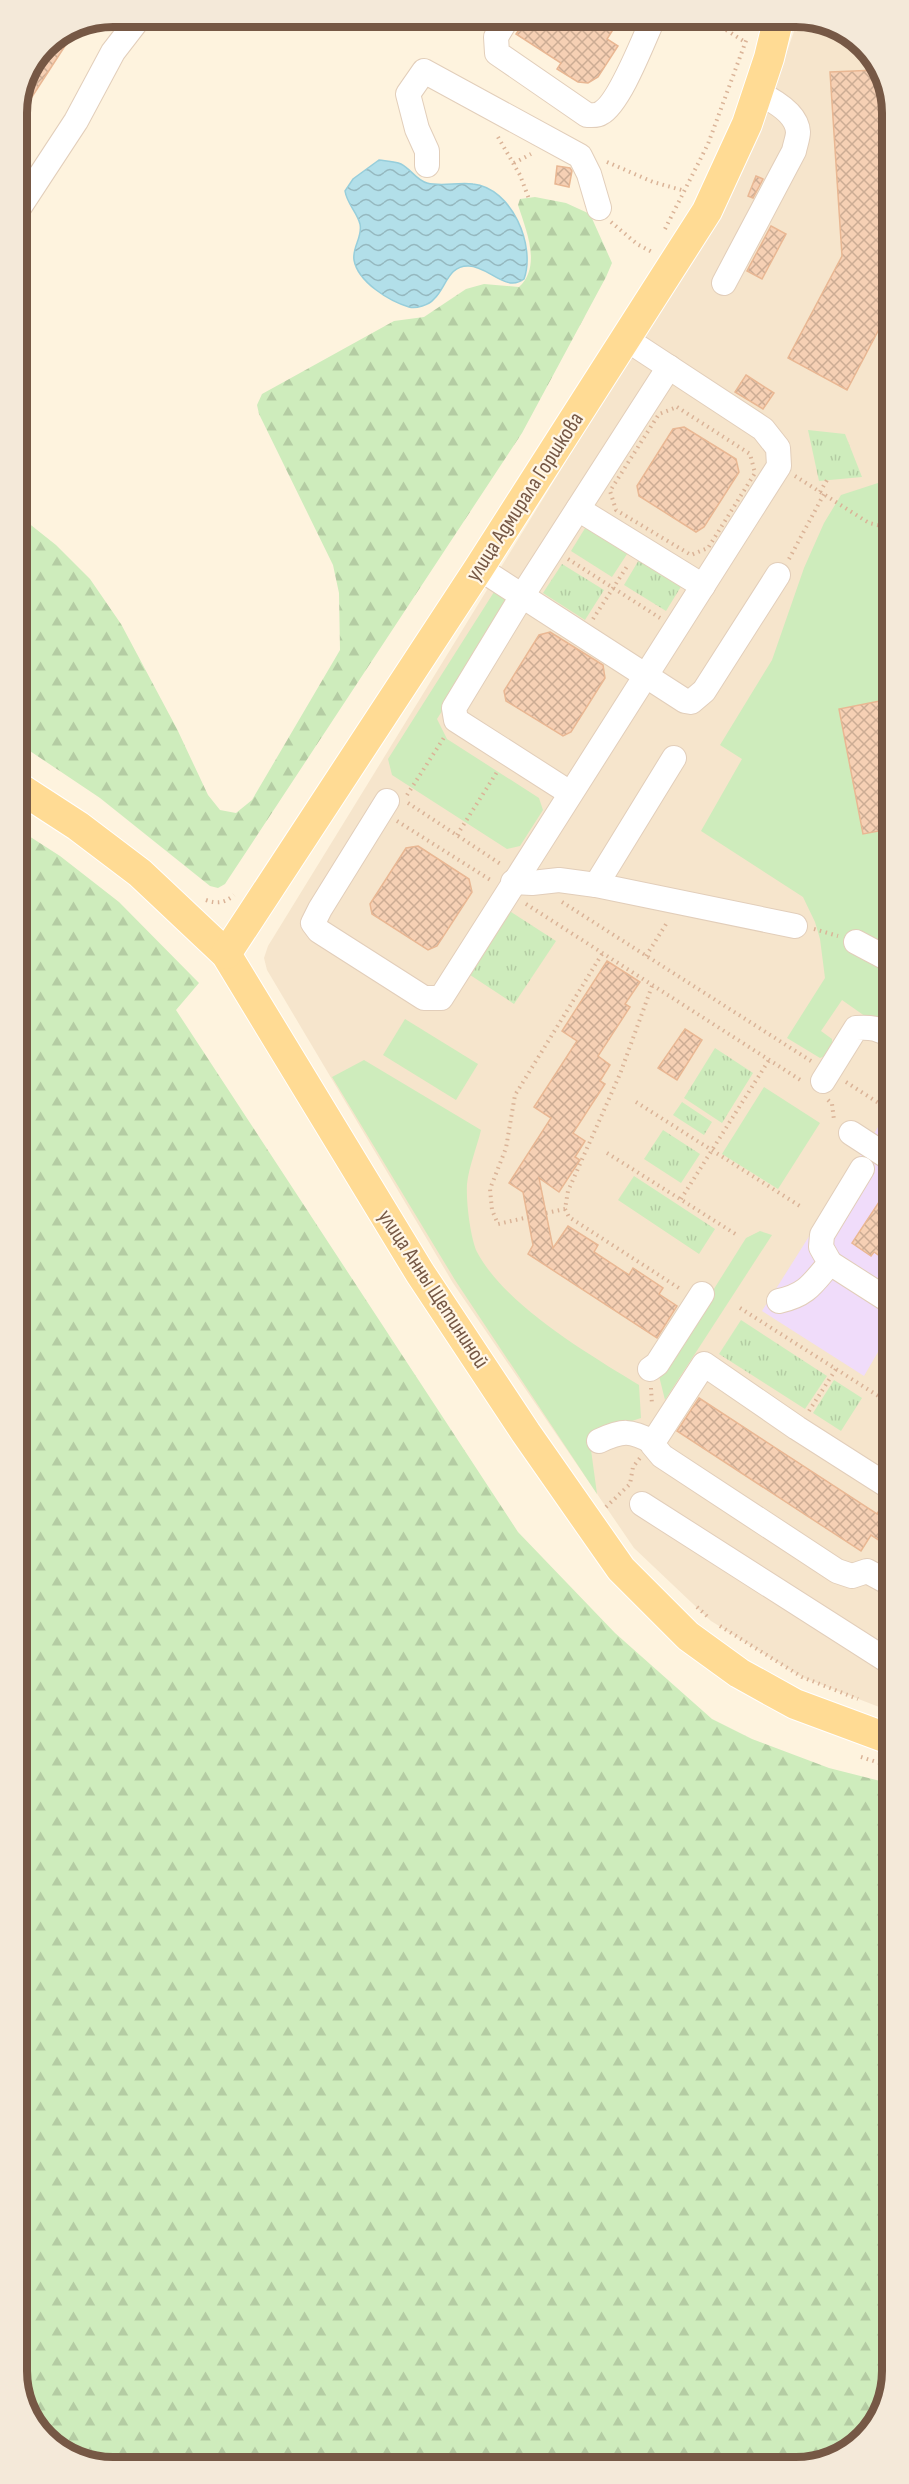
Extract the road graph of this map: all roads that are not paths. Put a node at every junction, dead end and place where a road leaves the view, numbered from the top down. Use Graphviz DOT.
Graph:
graph roads {
  1 [pos="132,27"];
  2 [pos="502,27"];
  3 [pos="650,27"];
  4 [pos="776,27"];
  5 [pos="758,93"];
  6 [pos="427,165"];
  7 [pos="27,196"];
  8 [pos="599,208"];
  9 [pos="724,283"];
  10 [pos="626,339"];
  11 [pos="669,367"];
  12 [pos="578,509"];
  13 [pos="479,568"];
  14 [pos="778,575"];
  15 [pos="703,586"];
  16 [pos="522,596"];
  17 [pos="646,675"];
  18 [pos="674,758"];
  19 [pos="27,780"];
  20 [pos="570,793"];
  21 [pos="384,805"];
  22 [pos="518,883"];
  23 [pos="596,885"];
  24 [pos="795,926"];
  25 [pos="856,942"];
  26 [pos="226,954"];
  27 [pos="882,956"];
  28 [pos="882,1027"];
  29 [pos="820,1083"];
  30 [pos="851,1134"];
  31 [pos="882,1154"];
  32 [pos="862,1169"];
  33 [pos="830,1263"];
  34 [pos="882,1296"];
  35 [pos="700,1297"];
  36 [pos="779,1301"];
  37 [pos="650,1369"];
  38 [pos="599,1441"];
  39 [pos="652,1443"];
  40 [pos="882,1482"];
  41 [pos="642,1504"];
  42 [pos="882,1579"];
  43 [pos="882,1657"];
  44 [pos="882,1736"];
  1 -- 7 [label="lane"];
  2 -- 3 [label="lane"];
  4 -- 5 [label="main road, улица Адмирала Горшкова"];
  5 -- 9 [label="lane"];
  5 -- 10 [label="main road, улица Адмирала Горшкова"];
  6 -- 8 [label="lane"];
  10 -- 11 [label="lane"];
  10 -- 13 [label="main road, улица Адмирала Горшкова"];
  11 -- 12 [label="lane"];
  11 -- 15 [label="lane"];
  12 -- 15 [label="lane"];
  12 -- 16 [label="lane"];
  13 -- 16 [label="lane"];
  13 -- 26 [label="main road, улица Адмирала Горшкова"];
  14 -- 17 [label="lane"];
  15 -- 17 [label="lane"];
  16 -- 17 [label="lane"];
  16 -- 20 [label="lane"];
  17 -- 20 [label="lane"];
  18 -- 23 [label="lane"];
  19 -- 26 [label="main road, улица Анны Щетининой"];
  20 -- 22 [label="lane"];
  21 -- 22 [label="lane"];
  22 -- 23 [label="lane"];
  23 -- 24 [label="lane"];
  25 -- 27 [label="lane"];
  26 -- 44 [label="main road, улица Анны Щетининой"];
  28 -- 29 [label="lane"];
  30 -- 31 [label="lane"];
  32 -- 33 [label="lane"];
  33 -- 34 [label="lane"];
  33 -- 36 [label="lane"];
  35 -- 37 [label="lane"];
  38 -- 39 [label="lane"];
  39 -- 40 [label="lane"];
  39 -- 42 [label="lane"];
  41 -- 43 [label="lane"];
}
